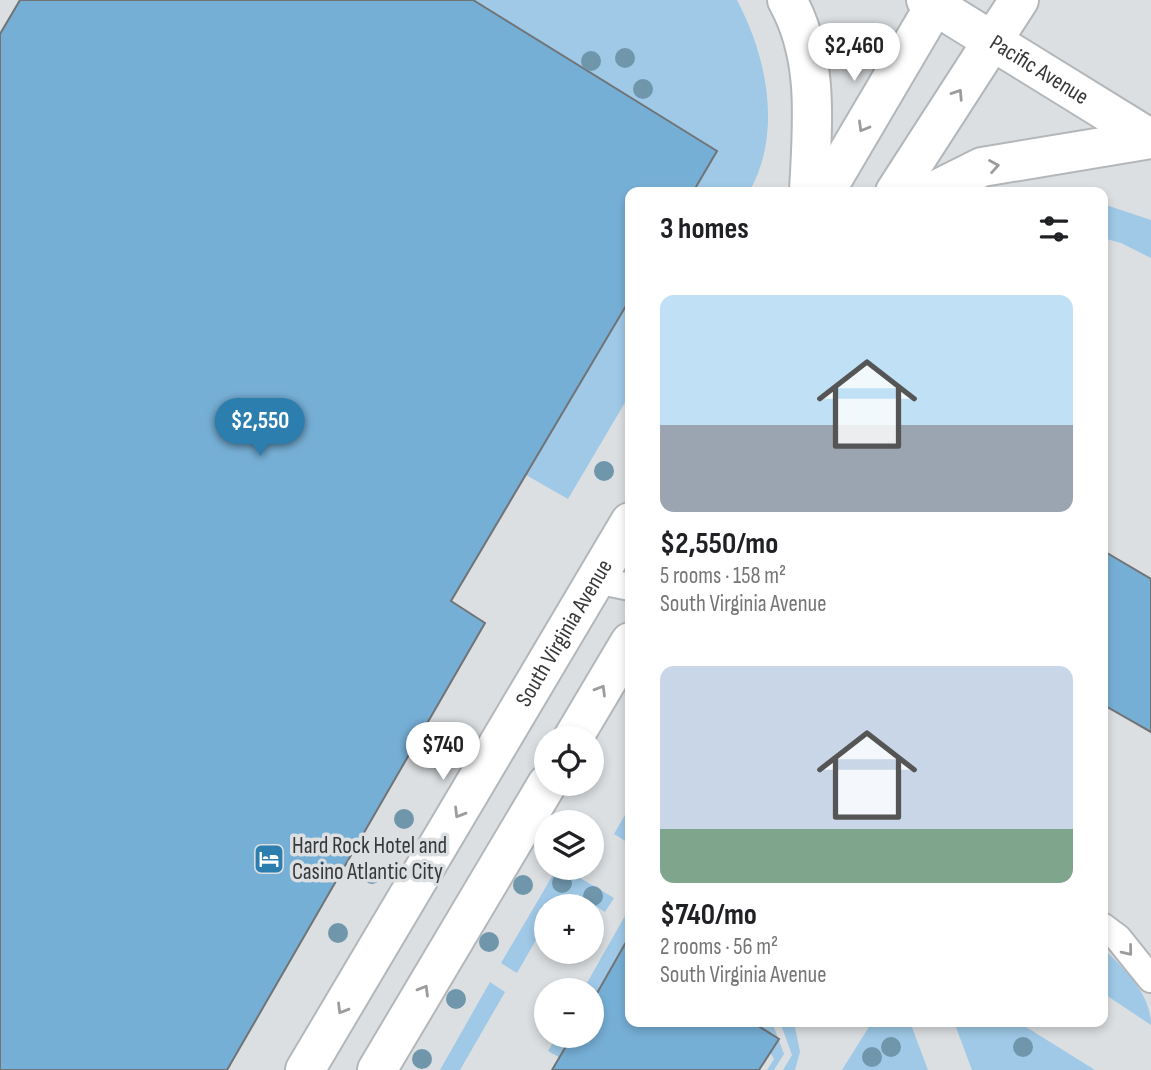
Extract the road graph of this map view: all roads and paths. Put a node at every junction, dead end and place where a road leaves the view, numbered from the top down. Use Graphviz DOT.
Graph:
graph roads {
  1 [pos="787,0"];
  2 [pos="1019,0"];
  3 [pos="933,2"];
  4 [pos="993,40"];
  5 [pos="1151,139"];
  6 [pos="809,187"];
  7 [pos="828,187"];
  8 [pos="898,187"];
  9 [pos="942,187"];
  10 [pos="625,540"];
  11 [pos="613,584"];
  12 [pos="625,650"];
  13 [pos="580,726"];
  14 [pos="540,796"];
  15 [pos="1108,930"];
  16 [pos="1151,979"];
  17 [pos="305,1070"];
  18 [pos="377,1070"];
  1 -- 6 [label="street"];
  2 -- 4 [label="street"];
  3 -- 4 [label="street, Pacific Avenue"];
  3 -- 7 [label="street, one-way"];
  4 -- 5 [label="street, Pacific Avenue"];
  8 -- 4 [label="street, one-way"];
  9 -- 5 [label="street, one-way"];
  10 -- 11 [label="street, South Virginia Avenue"];
  11 -- 17 [label="street, South Virginia Avenue, one-way"];
  13 -- 12 [label="street, one-way"];
  18 -- 14 [label="street, one-way"];
  15 -- 16 [label="lane, one-way"];
}
